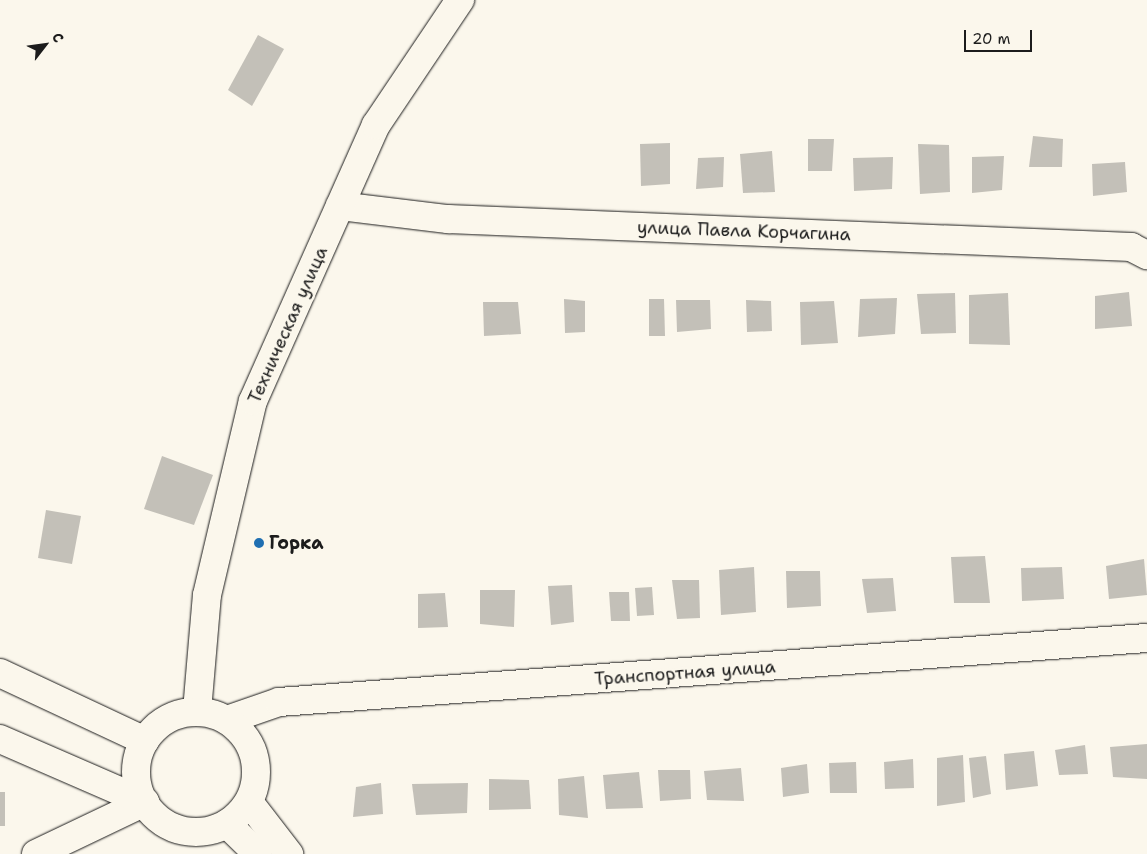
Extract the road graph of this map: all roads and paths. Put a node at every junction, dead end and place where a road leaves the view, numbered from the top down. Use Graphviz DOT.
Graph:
graph roads {
  1 [pos="460,0"];
  2 [pos="340,206"];
  3 [pos="1147,255"];
  4 [pos="1147,638"];
  5 [pos="0,673"];
  6 [pos="196,711"];
  7 [pos="226,720"];
  8 [pos="0,738"];
  9 [pos="145,741"];
  10 [pos="144,802"];
  11 [pos="249,802"];
  12 [pos="227,824"];
  13 [pos="36,854"];
  14 [pos="258,854"];
  15 [pos="289,854"];
  1 -- 2 [label="street, Техническая улица"];
  2 -- 3 [label="street, улица Павла Корчагина"];
  2 -- 6 [label="street, Техническая улица"];
  4 -- 7 [label="street, Транспортная улица"];
  5 -- 9 [label="street"];
  6 -- 7 [label="street"];
  6 -- 9 [label="street"];
  7 -- 11 [label="street"];
  8 -- 10 [label="street"];
  9 -- 10 [label="street"];
  10 -- 12 [label="street"];
  10 -- 13 [label="street"];
  11 -- 12 [label="street"];
  11 -- 15 [label="street"];
  12 -- 14 [label="street"];
}
